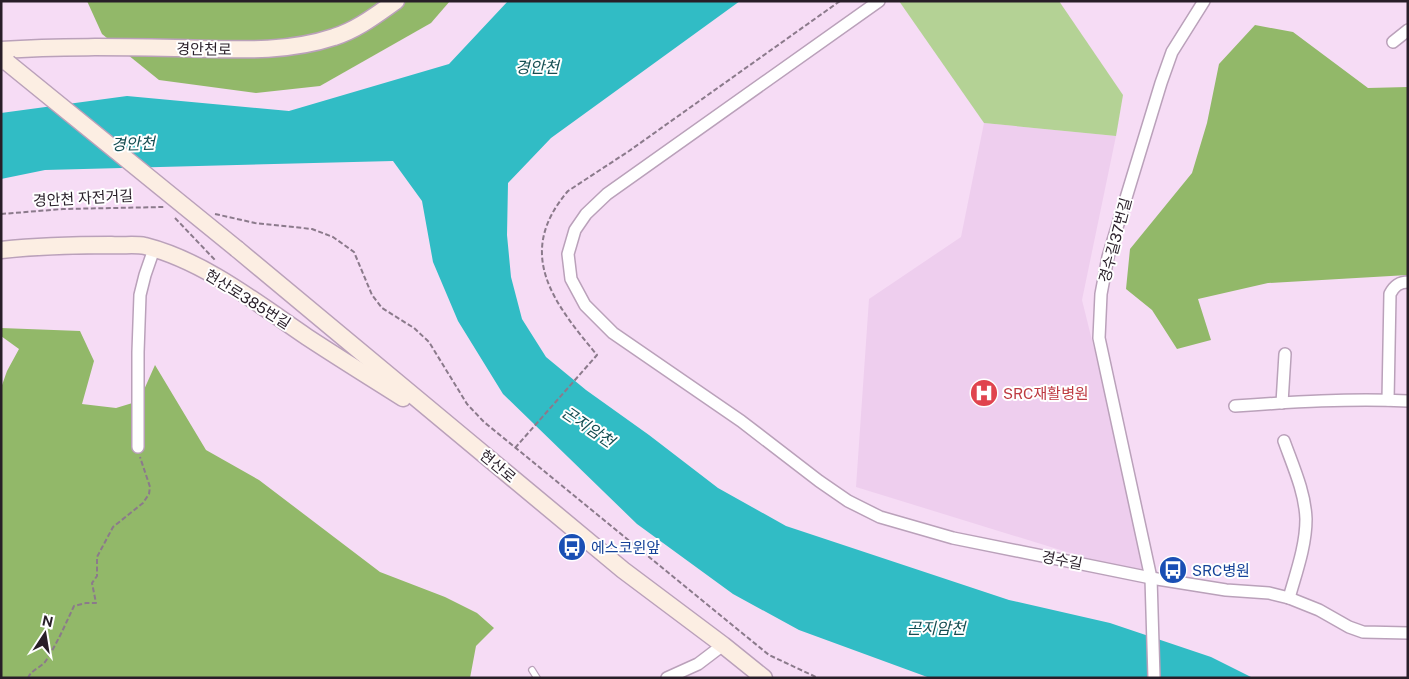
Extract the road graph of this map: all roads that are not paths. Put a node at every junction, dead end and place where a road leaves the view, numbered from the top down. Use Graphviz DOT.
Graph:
graph roads {
  1 [pos="396,1"];
  2 [pos="879,1"];
  3 [pos="1204,1"];
  4 [pos="1408,30"];
  5 [pos="1393,42"];
  6 [pos="4,57"];
  7 [pos="154,249"];
  8 [pos="1,250"];
  9 [pos="1408,282"];
  10 [pos="1285,354"];
  11 [pos="1388,400"];
  12 [pos="1408,402"];
  13 [pos="1282,403"];
  14 [pos="1235,406"];
  15 [pos="468,441"];
  16 [pos="1284,441"];
  17 [pos="138,447"];
  18 [pos="1151,578"];
  19 [pos="1289,598"];
  20 [pos="1408,633"];
  21 [pos="723,645"];
  22 [pos="532,670"];
  23 [pos="537,678"];
  24 [pos="667,678"];
  25 [pos="764,678"];
  26 [pos="1154,678"];
  1 -- 6 [label="street, 경안천로"];
  2 -- 18 [label="street, 경수길"];
  3 -- 18 [label="street, 경수길37번길"];
  4 -- 5 [label="street"];
  6 -- 15 [label="street, 현산로, bridge"];
  7 -- 8 [label="street, 현산로385번길"];
  7 -- 15 [label="street, 현산로385번길"];
  7 -- 17 [label="street"];
  9 -- 11 [label="street"];
  10 -- 13 [label="street"];
  11 -- 12 [label="street"];
  11 -- 13 [label="street"];
  13 -- 14 [label="street"];
  15 -- 21 [label="street, 현산로"];
  16 -- 19 [label="street"];
  18 -- 19 [label="street, 경수길"];
  18 -- 26 [label="street, 경수길37번길"];
  19 -- 20 [label="street, 경수길"];
  21 -- 24 [label="street"];
  21 -- 25 [label="street, 현산로"];
  22 -- 23 [label="lane"];
}
